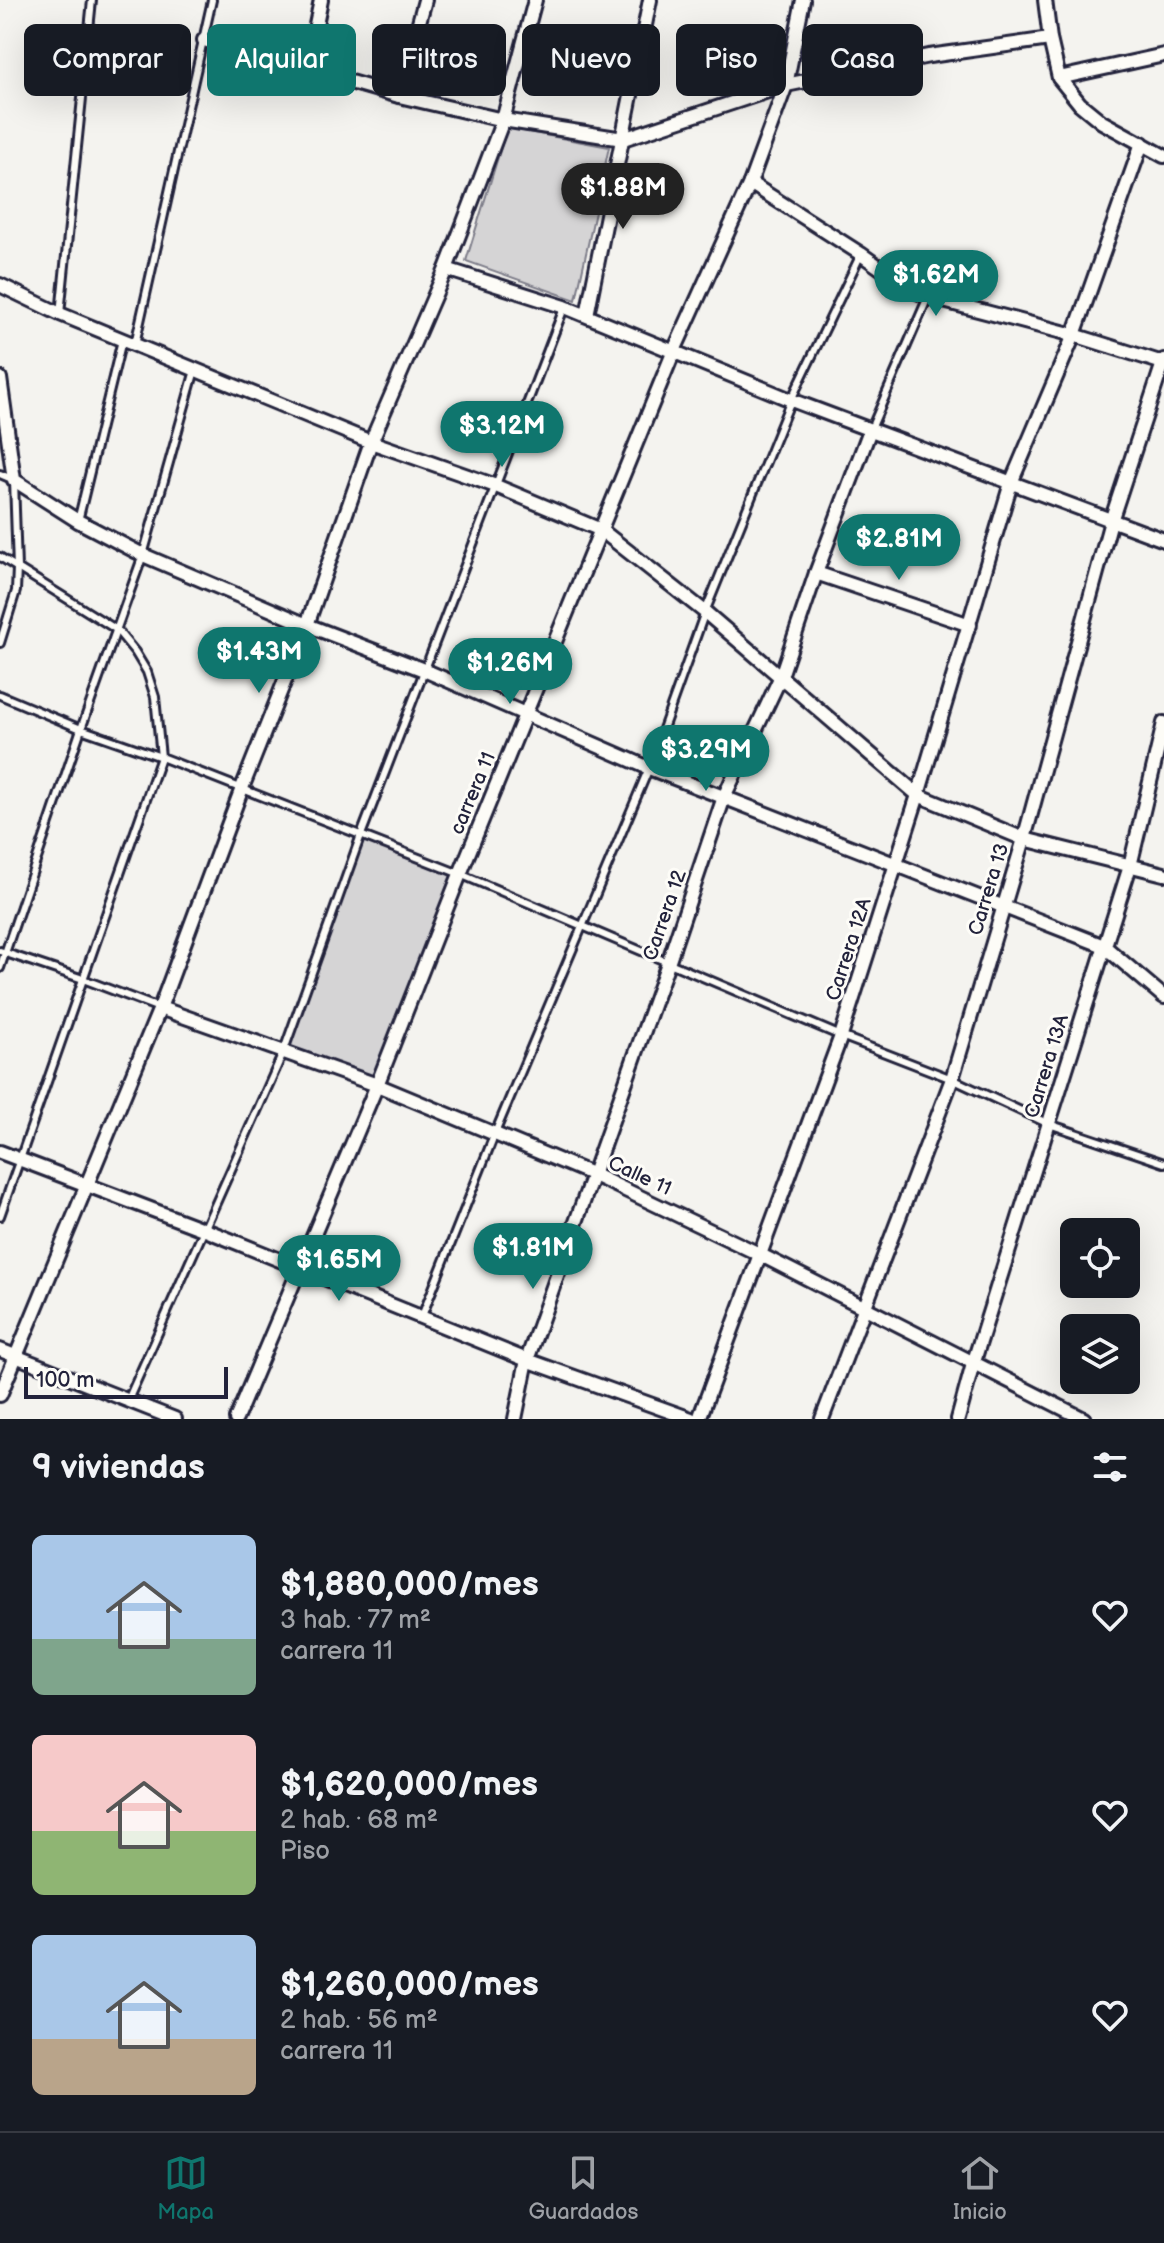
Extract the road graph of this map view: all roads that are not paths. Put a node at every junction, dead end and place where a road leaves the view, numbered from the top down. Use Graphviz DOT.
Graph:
graph roads {
  1 [pos="92,0"];
  2 [pos="212,0"];
  3 [pos="321,0"];
  4 [pos="425,0"];
  5 [pos="535,0"];
  6 [pos="650,0"];
  7 [pos="803,0"];
  8 [pos="1045,0"];
  9 [pos="316,24"];
  10 [pos="418,24"];
  11 [pos="1050,39"];
  12 [pos="204,40"];
  13 [pos="207,41"];
  14 [pos="1164,55"];
  15 [pos="1059,78"];
  16 [pos="786,85"];
  17 [pos="399,96"];
  18 [pos="753,96"];
  19 [pos="782,96"];
  20 [pos="503,120"];
  21 [pos="623,139"];
  22 [pos="1142,143"];
  23 [pos="1164,156"];
  24 [pos="750,183"];
  25 [pos="861,254"];
  26 [pos="446,269"];
  27 [pos="0,285"];
  28 [pos="928,297"];
  29 [pos="565,307"];
  30 [pos="60,314"];
  31 [pos="587,315"];
  32 [pos="1074,335"];
  33 [pos="128,342"];
  34 [pos="673,353"];
  35 [pos="1164,361"];
  36 [pos="195,370"];
  37 [pos="0,378"];
  38 [pos="791,400"];
  39 [pos="870,430"];
  40 [pos="371,442"];
  41 [pos="0,474"];
  42 [pos="14,480"];
  43 [pos="1011,483"];
  44 [pos="496,486"];
  45 [pos="78,521"];
  46 [pos="1111,521"];
  47 [pos="601,530"];
  48 [pos="1164,540"];
  49 [pos="143,555"];
  50 [pos="0,557"];
  51 [pos="17,568"];
  52 [pos="816,573"];
  53 [pos="705,612"];
  54 [pos="307,625"];
  55 [pos="970,625"];
  56 [pos="117,630"];
  57 [pos="0,643"];
  58 [pos="424,670"];
  59 [pos="781,676"];
  60 [pos="0,695"];
  61 [pos="526,714"];
  62 [pos="1164,723"];
  63 [pos="81,729"];
  64 [pos="161,757"];
  65 [pos="649,768"];
  66 [pos="242,788"];
  67 [pos="918,795"];
  68 [pos="724,797"];
  69 [pos="361,835"];
  70 [pos="1024,839"];
  71 [pos="896,864"];
  72 [pos="1130,866"];
  73 [pos="460,874"];
  74 [pos="1164,874"];
  75 [pos="1003,907"];
  76 [pos="582,926"];
  77 [pos="1104,946"];
  78 [pos="3,952"];
  79 [pos="668,963"];
  80 [pos="0,968"];
  81 [pos="83,979"];
  82 [pos="1164,997"];
  83 [pos="160,1008"];
  84 [pos="841,1036"];
  85 [pos="283,1053"];
  86 [pos="952,1079"];
  87 [pos="377,1085"];
  88 [pos="1049,1124"];
  89 [pos="495,1133"];
  90 [pos="0,1152"];
  91 [pos="21,1159"];
  92 [pos="1164,1163"];
  93 [pos="594,1175"];
  94 [pos="87,1186"];
  95 [pos="0,1216"];
  96 [pos="203,1229"];
  97 [pos="759,1254"];
  98 [pos="300,1269"];
  99 [pos="864,1308"];
  100 [pos="422,1316"];
  101 [pos="0,1350"];
  102 [pos="15,1356"];
  103 [pos="527,1360"];
  104 [pos="973,1364"];
  105 [pos="0,1395"];
  106 [pos="128,1400"];
  107 [pos="175,1419"];
  108 [pos="236,1419"];
  109 [pos="515,1419"];
  110 [pos="691,1419"];
  111 [pos="699,1419"];
  112 [pos="822,1419"];
  113 [pos="958,1419"];
  114 [pos="1084,1419"];
  1 -- 30 [label="lane"];
  2 -- 12 [label="lane"];
  3 -- 9 [label="street"];
  4 -- 10 [label="street"];
  5 -- 20 [label="street"];
  6 -- 21 [label="street"];
  7 -- 16 [label="street, carrera 11"];
  8 -- 11 [label="street"];
  11 -- 15 [label="street"];
  11 -- 16 [label="street"];
  12 -- 13 [label="street"];
  12 -- 33 [label="lane"];
  14 -- 15 [label="street"];
  15 -- 22 [label="street"];
  17 -- 20 [label="street"];
  18 -- 21 [label="street"];
  19 -- 24 [label="street, carrera 11"];
  20 -- 21 [label="street"];
  20 -- 26 [label="street"];
  21 -- 31 [label="street"];
  22 -- 23 [label="street"];
  22 -- 32 [label="street, Carrera 12A"];
  24 -- 25 [label="street"];
  24 -- 34 [label="street, carrera 11"];
  25 -- 28 [label="street"];
  25 -- 38 [label="lane"];
  26 -- 29 [label="street"];
  26 -- 40 [label="street"];
  27 -- 30 [label="street"];
  28 -- 32 [label="street"];
  28 -- 39 [label="lane"];
  29 -- 31 [label="street"];
  29 -- 44 [label="lane"];
  30 -- 33 [label="street"];
  31 -- 34 [label="street"];
  32 -- 35 [label="street"];
  32 -- 43 [label="street, Carrera 12A"];
  33 -- 36 [label="street"];
  33 -- 45 [label="lane"];
  34 -- 38 [label="street"];
  34 -- 47 [label="street, carrera 11"];
  35 -- 46 [label="street, Carrera 13"];
  36 -- 40 [label="street"];
  36 -- 49 [label="lane"];
  37 -- 42 [label="street"];
  38 -- 39 [label="street"];
  38 -- 53 [label="lane"];
  39 -- 43 [label="street"];
  39 -- 52 [label="street, Carrera 12"];
  40 -- 44 [label="street"];
  40 -- 54 [label="street"];
  41 -- 42 [label="lane"];
  42 -- 45 [label="street"];
  42 -- 51 [label="lane"];
  43 -- 46 [label="street"];
  43 -- 55 [label="street, Carrera 12A"];
  44 -- 47 [label="street"];
  44 -- 58 [label="lane"];
  45 -- 49 [label="street"];
  46 -- 48 [label="street"];
  46 -- 70 [label="street, Carrera 13"];
  47 -- 53 [label="street"];
  47 -- 61 [label="street, carrera 11"];
  49 -- 54 [label="street"];
  49 -- 56 [label="lane"];
  50 -- 51 [label="lane"];
  51 -- 56 [label="lane"];
  51 -- 57 [label="lane"];
  52 -- 55 [label="street"];
  52 -- 59 [label="street, Carrera 12"];
  53 -- 59 [label="street"];
  53 -- 65 [label="lane"];
  54 -- 58 [label="street"];
  54 -- 66 [label="street"];
  55 -- 67 [label="street, Carrera 12A"];
  56 -- 63 [label="lane"];
  56 -- 64 [label="lane"];
  58 -- 61 [label="street"];
  58 -- 69 [label="lane"];
  59 -- 67 [label="street"];
  59 -- 68 [label="street, Carrera 12"];
  60 -- 63 [label="lane"];
  61 -- 65 [label="street"];
  61 -- 73 [label="street, carrera 11"];
  62 -- 72 [label="street, Carrera 13A"];
  63 -- 64 [label="lane"];
  63 -- 78 [label="lane"];
  64 -- 66 [label="lane"];
  64 -- 81 [label="lane"];
  65 -- 68 [label="street"];
  65 -- 76 [label="lane"];
  66 -- 69 [label="lane"];
  66 -- 83 [label="street"];
  67 -- 70 [label="street"];
  67 -- 71 [label="street, Carrera 12A"];
  68 -- 71 [label="street"];
  68 -- 79 [label="street, Carrera 12"];
  69 -- 73 [label="lane"];
  69 -- 85 [label="lane"];
  70 -- 72 [label="street"];
  70 -- 75 [label="street, Carrera 13"];
  71 -- 75 [label="street"];
  71 -- 84 [label="street, Carrera 12A"];
  72 -- 74 [label="street"];
  72 -- 77 [label="street, Carrera 13A"];
  73 -- 76 [label="lane"];
  73 -- 87 [label="street, carrera 11"];
  75 -- 77 [label="street"];
  75 -- 86 [label="street, Carrera 13"];
  76 -- 79 [label="lane"];
  76 -- 89 [label="lane"];
  77 -- 82 [label="street"];
  77 -- 88 [label="street, Carrera 13A"];
  78 -- 80 [label="lane"];
  78 -- 81 [label="lane"];
  79 -- 84 [label="lane"];
  79 -- 93 [label="street, Carrera 12"];
  81 -- 83 [label="lane"];
  81 -- 91 [label="lane"];
  83 -- 85 [label="street, Calle 11"];
  83 -- 94 [label="street"];
  84 -- 86 [label="lane"];
  84 -- 97 [label="street, Carrera 12A"];
  85 -- 87 [label="street, Calle 11"];
  85 -- 96 [label="lane"];
  86 -- 88 [label="lane"];
  86 -- 99 [label="street, Carrera 13"];
  87 -- 89 [label="street, Calle 11"];
  87 -- 98 [label="street, carrera 11"];
  88 -- 92 [label="lane"];
  88 -- 104 [label="street, Carrera 13A"];
  89 -- 93 [label="street, Calle 11"];
  89 -- 100 [label="lane"];
  90 -- 91 [label="street"];
  91 -- 94 [label="street"];
  91 -- 95 [label="lane"];
  93 -- 97 [label="street, Calle 11"];
  93 -- 103 [label="street, Carrera 12"];
  94 -- 96 [label="street"];
  94 -- 102 [label="street"];
  96 -- 98 [label="street"];
  96 -- 106 [label="lane"];
  97 -- 99 [label="street, Calle 11"];
  97 -- 111 [label="street, Carrera 12A"];
  98 -- 100 [label="street"];
  98 -- 108 [label="street, carrera 11"];
  99 -- 104 [label="street, Calle 11"];
  99 -- 112 [label="street, Carrera 13"];
  100 -- 103 [label="street"];
  101 -- 102 [label="street"];
  102 -- 105 [label="street"];
  102 -- 106 [label="street"];
  103 -- 109 [label="street, Carrera 12"];
  103 -- 110 [label="street"];
  104 -- 113 [label="street, Carrera 13A"];
  104 -- 114 [label="street, Calle 11"];
  106 -- 107 [label="street"];
}
